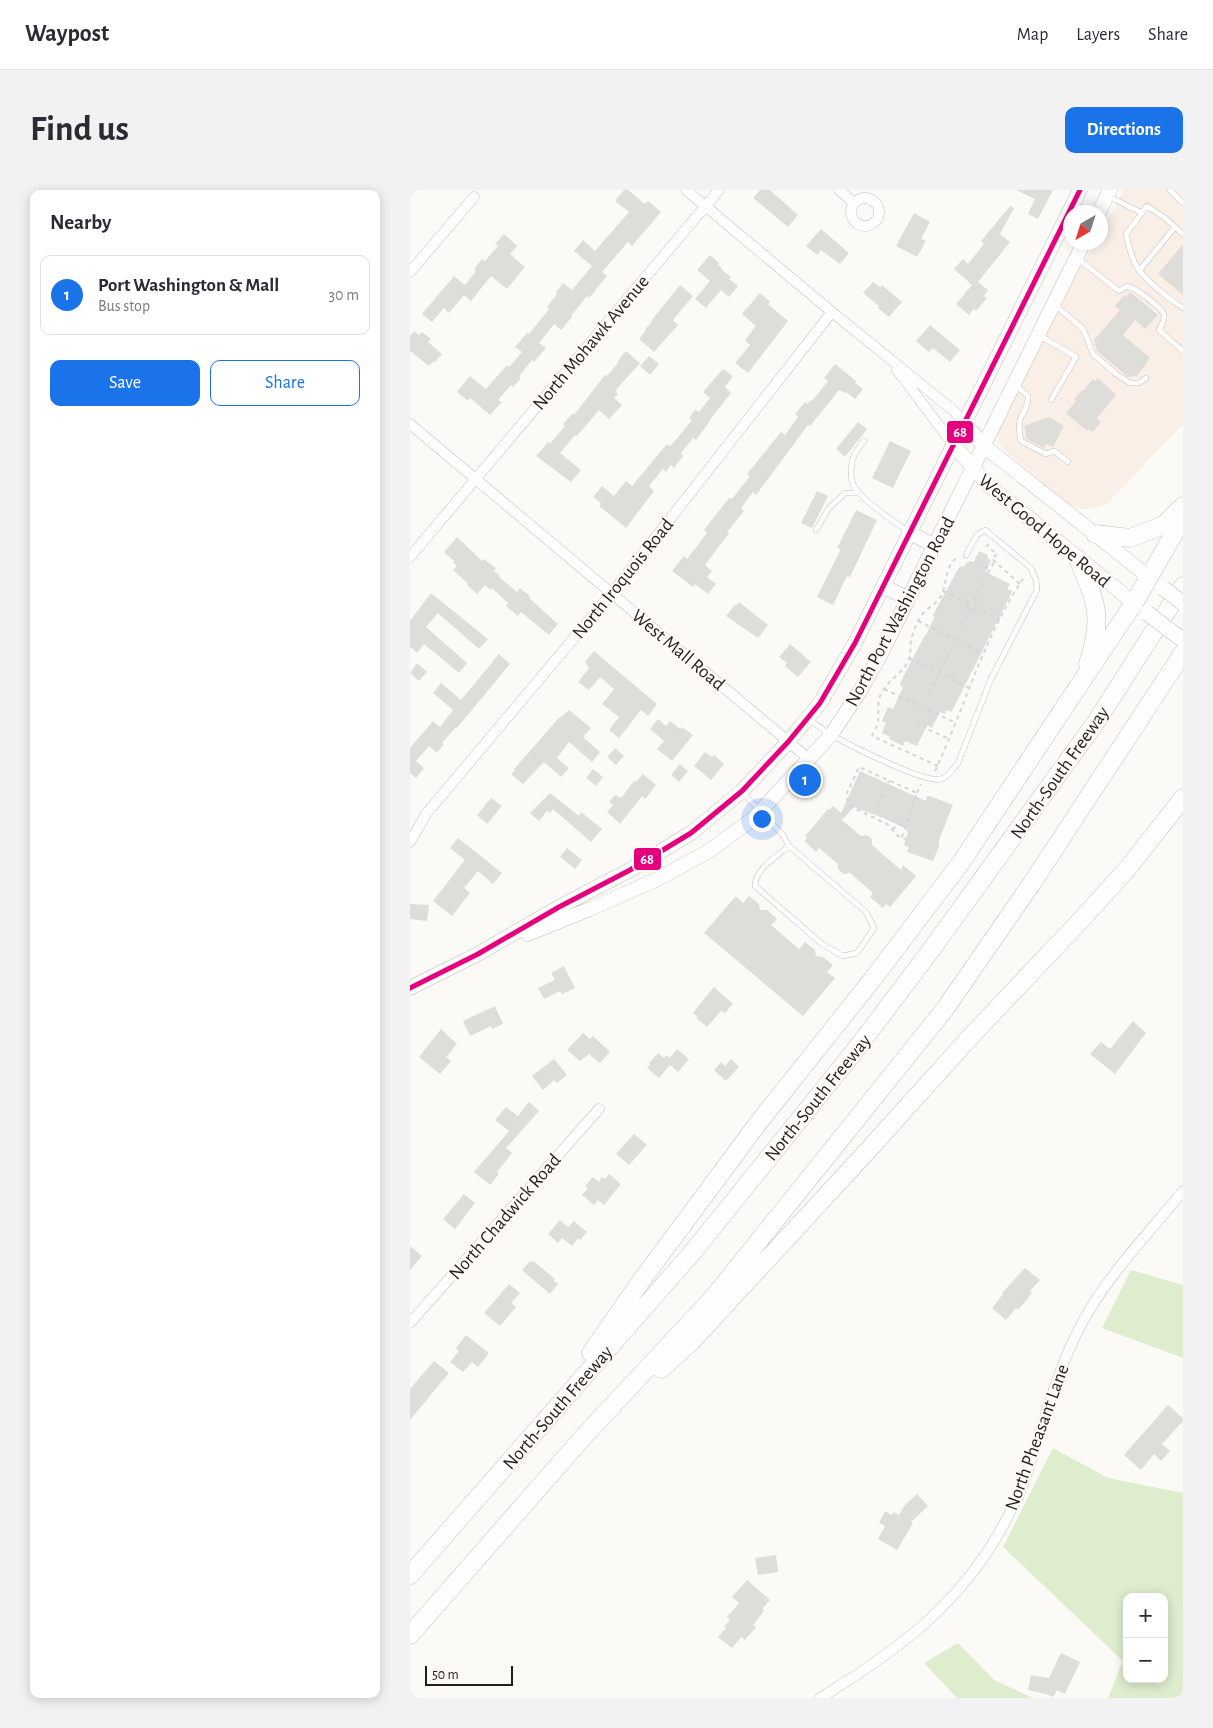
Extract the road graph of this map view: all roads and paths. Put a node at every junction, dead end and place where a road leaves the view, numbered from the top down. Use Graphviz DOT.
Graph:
graph roads {
  1 [pos="686,190"];
  2 [pos="719,190"];
  3 [pos="839,190"];
  4 [pos="1080,190"];
  5 [pos="1170,190"];
  6 [pos="1106,192"];
  7 [pos="474,197"];
  8 [pos="854,203"];
  9 [pos="1183,203"];
  10 [pos="1101,205"];
  11 [pos="705,206"];
  12 [pos="1142,213"];
  13 [pos="1175,227"];
  14 [pos="1183,234"];
  15 [pos="1080,250"];
  16 [pos="1077,258"];
  17 [pos="1139,271"];
  18 [pos="410,272"];
  19 [pos="1054,304"];
  20 [pos="1183,308"];
  21 [pos="832,312"];
  22 [pos="1039,334"];
  23 [pos="1183,351"];
  24 [pos="887,357"];
  25 [pos="1146,378"];
  26 [pos="1014,384"];
  27 [pos="1051,400"];
  28 [pos="964,423"];
  29 [pos="410,424"];
  30 [pos="864,441"];
  31 [pos="953,444"];
  32 [pos="984,446"];
  33 [pos="1068,462"];
  34 [pos="973,469"];
  35 [pos="475,479"];
  36 [pos="859,492"];
  37 [pos="1183,506"];
  38 [pos="1183,518"];
  39 [pos="816,530"];
  40 [pos="910,532"];
  41 [pos="1095,534"];
  42 [pos="994,538"];
  43 [pos="934,546"];
  44 [pos="958,556"];
  45 [pos="410,557"];
  46 [pos="966,558"];
  47 [pos="1078,559"];
  48 [pos="994,562"];
  49 [pos="1031,568"];
  50 [pos="990,569"];
  51 [pos="988,573"];
  52 [pos="1149,577"];
  53 [pos="984,582"];
  54 [pos="1020,584"];
  55 [pos="883,586"];
  56 [pos="1183,586"];
  57 [pos="1163,588"];
  58 [pos="942,590"];
  59 [pos="612,592"];
  60 [pos="908,599"];
  61 [pos="974,601"];
  62 [pos="968,603"];
  63 [pos="1183,603"];
  64 [pos="976,607"];
  65 [pos="1141,608"];
  66 [pos="970,609"];
  67 [pos="1000,619"];
  68 [pos="918,620"];
  69 [pos="962,625"];
  70 [pos="1183,640"];
  71 [pos="951,650"];
  72 [pos="983,653"];
  73 [pos="1183,653"];
  74 [pos="909,658"];
  75 [pos="939,673"];
  76 [pos="1082,682"];
  77 [pos="969,688"];
  78 [pos="884,689"];
  79 [pos="929,693"];
  80 [pos="807,718"];
  81 [pos="918,722"];
  82 [pos="956,723"];
  83 [pos="831,734"];
  84 [pos="949,739"];
  85 [pos="788,742"];
  86 [pos="809,759"];
  87 [pos="938,766"];
  88 [pos="932,779"];
  89 [pos="889,781"];
  90 [pos="742,791"];
  91 [pos="1183,798"];
  92 [pos="878,806"];
  93 [pos="761,810"];
  94 [pos="908,821"];
  95 [pos="891,829"];
  96 [pos="902,837"];
  97 [pos="906,839"];
  98 [pos="410,842"];
  99 [pos="789,846"];
  100 [pos="478,954"];
  101 [pos="410,988"];
  102 [pos="599,1108"];
  103 [pos="1183,1191"];
  104 [pos="410,1324"];
  105 [pos="547,1417"];
  106 [pos="585,1436"];
  107 [pos="410,1575"];
  108 [pos="410,1635"];
  109 [pos="820,1698"];
  1 -- 11 [label="street, West Good Hope Road"];
  2 -- 11 [label="street, North Mohawk Avenue"];
  3 -- 8 [label="street"];
  4 -- 28 [label="main road, North Port Washington Road"];
  5 -- 9 [label="lane"];
  6 -- 10 [label="main road"];
  6 -- 12 [label="lane"];
  7 -- 18 [label="street"];
  11 -- 21 [label="street, West Good Hope Road"];
  11 -- 35 [label="street, North Mohawk Avenue"];
  12 -- 13 [label="lane"];
  12 -- 17 [label="lane"];
  13 -- 14 [label="lane"];
  13 -- 17 [label="lane"];
  15 -- 16 [label="main road, North Port Washington Road"];
  16 -- 19 [label="main road, North Port Washington Road"];
  16 -- 23 [label="lane"];
  17 -- 20 [label="lane"];
  19 -- 22 [label="main road, North Port Washington Road"];
  19 -- 25 [label="lane"];
  21 -- 24 [label="street, West Good Hope Road"];
  21 -- 59 [label="street, North Iroquois Road"];
  22 -- 26 [label="main road, North Port Washington Road"];
  22 -- 27 [label="lane"];
  24 -- 28 [label="street, West Good Hope Road"];
  24 -- 31 [label="street, West Good Hope Road"];
  26 -- 32 [label="main road, North Port Washington Road"];
  26 -- 33 [label="lane"];
  28 -- 31 [label="main road, North Port Washington Road"];
  28 -- 32 [label="main road, West Good Hope Road"];
  29 -- 35 [label="street, West Mall Road"];
  30 -- 36 [label="lane"];
  31 -- 34 [label="main road, West Good Hope Road"];
  31 -- 40 [label="main road, North Port Washington Road"];
  32 -- 34 [label="main road, North Port Washington Road"];
  32 -- 41 [label="main road, West Good Hope Road"];
  34 -- 43 [label="main road, North Port Washington Road"];
  34 -- 47 [label="main road, West Good Hope Road"];
  35 -- 45 [label="street, North Mohawk Avenue"];
  35 -- 59 [label="street, West Mall Road"];
  36 -- 39 [label="lane"];
  36 -- 40 [label="lane"];
  37 -- 41 [label="highway"];
  38 -- 52 [label="highway"];
  40 -- 43 [label="main road"];
  40 -- 55 [label="main road, North Port Washington Road"];
  41 -- 52 [label="main road, West Good Hope Road"];
  42 -- 46 [label="lane"];
  42 -- 48 [label="path"];
  42 -- 49 [label="lane"];
  43 -- 60 [label="main road, North Port Washington Road"];
  44 -- 58 [label="path"];
  46 -- 50 [label="path"];
  47 -- 65 [label="main road, West Good Hope Road"];
  47 -- 76 [label="highway"];
  48 -- 50 [label="path"];
  48 -- 54 [label="path"];
  49 -- 54 [label="path"];
  49 -- 88 [label="lane"];
  50 -- 51 [label="path"];
  52 -- 65 [label="highway"];
  53 -- 61 [label="path"];
  54 -- 67 [label="path"];
  55 -- 60 [label="main road"];
  55 -- 80 [label="main road, North Port Washington Road"];
  56 -- 105 [label="highway, North-South Freeway"];
  57 -- 63 [label="main road, bridge"];
  58 -- 62 [label="path"];
  58 -- 68 [label="path"];
  59 -- 85 [label="street, West Mall Road"];
  59 -- 98 [label="street, North Iroquois Road"];
  60 -- 83 [label="main road, North Port Washington Road"];
  61 -- 62 [label="path"];
  61 -- 64 [label="path"];
  62 -- 66 [label="path"];
  64 -- 66 [label="path"];
  64 -- 67 [label="path"];
  65 -- 70 [label="main road, West Good Hope Road, bridge"];
  65 -- 76 [label="highway"];
  66 -- 69 [label="path"];
  67 -- 72 [label="path"];
  68 -- 72 [label="path"];
  68 -- 74 [label="path"];
  71 -- 75 [label="path"];
  72 -- 77 [label="path"];
  73 -- 106 [label="highway, North-South Freeway"];
  74 -- 75 [label="path"];
  74 -- 78 [label="path"];
  75 -- 77 [label="path"];
  75 -- 79 [label="path"];
  76 -- 105 [label="highway"];
  77 -- 82 [label="path"];
  78 -- 82 [label="path"];
  78 -- 87 [label="path"];
  80 -- 83 [label="lane"];
  80 -- 85 [label="main road, North Port Washington Road"];
  81 -- 84 [label="path"];
  82 -- 84 [label="path"];
  83 -- 86 [label="main road, North Port Washington Road"];
  83 -- 88 [label="lane"];
  84 -- 87 [label="path"];
  85 -- 86 [label="street, West Mall Road"];
  85 -- 90 [label="main road, North Port Washington Road"];
  86 -- 93 [label="main road, North Port Washington Road"];
  87 -- 88 [label="path"];
  89 -- 92 [label="path"];
  89 -- 94 [label="path"];
  89 -- 95 [label="path"];
  90 -- 93 [label="lane"];
  90 -- 100 [label="main road, North Port Washington Road"];
  91 -- 106 [label="highway"];
  93 -- 99 [label="lane"];
  93 -- 100 [label="main road, North Port Washington Road"];
  94 -- 95 [label="path"];
  94 -- 96 [label="path"];
  95 -- 96 [label="path"];
  96 -- 97 [label="path"];
  99 -- 99 [label="lane"];
  100 -- 101 [label="main road, North Port Washington Road"];
  102 -- 104 [label="street, North Chadwick Road"];
  103 -- 109 [label="street, North Pheasant Lane"];
  105 -- 107 [label="highway, North-South Freeway"];
  106 -- 108 [label="highway, North-South Freeway"];
}
